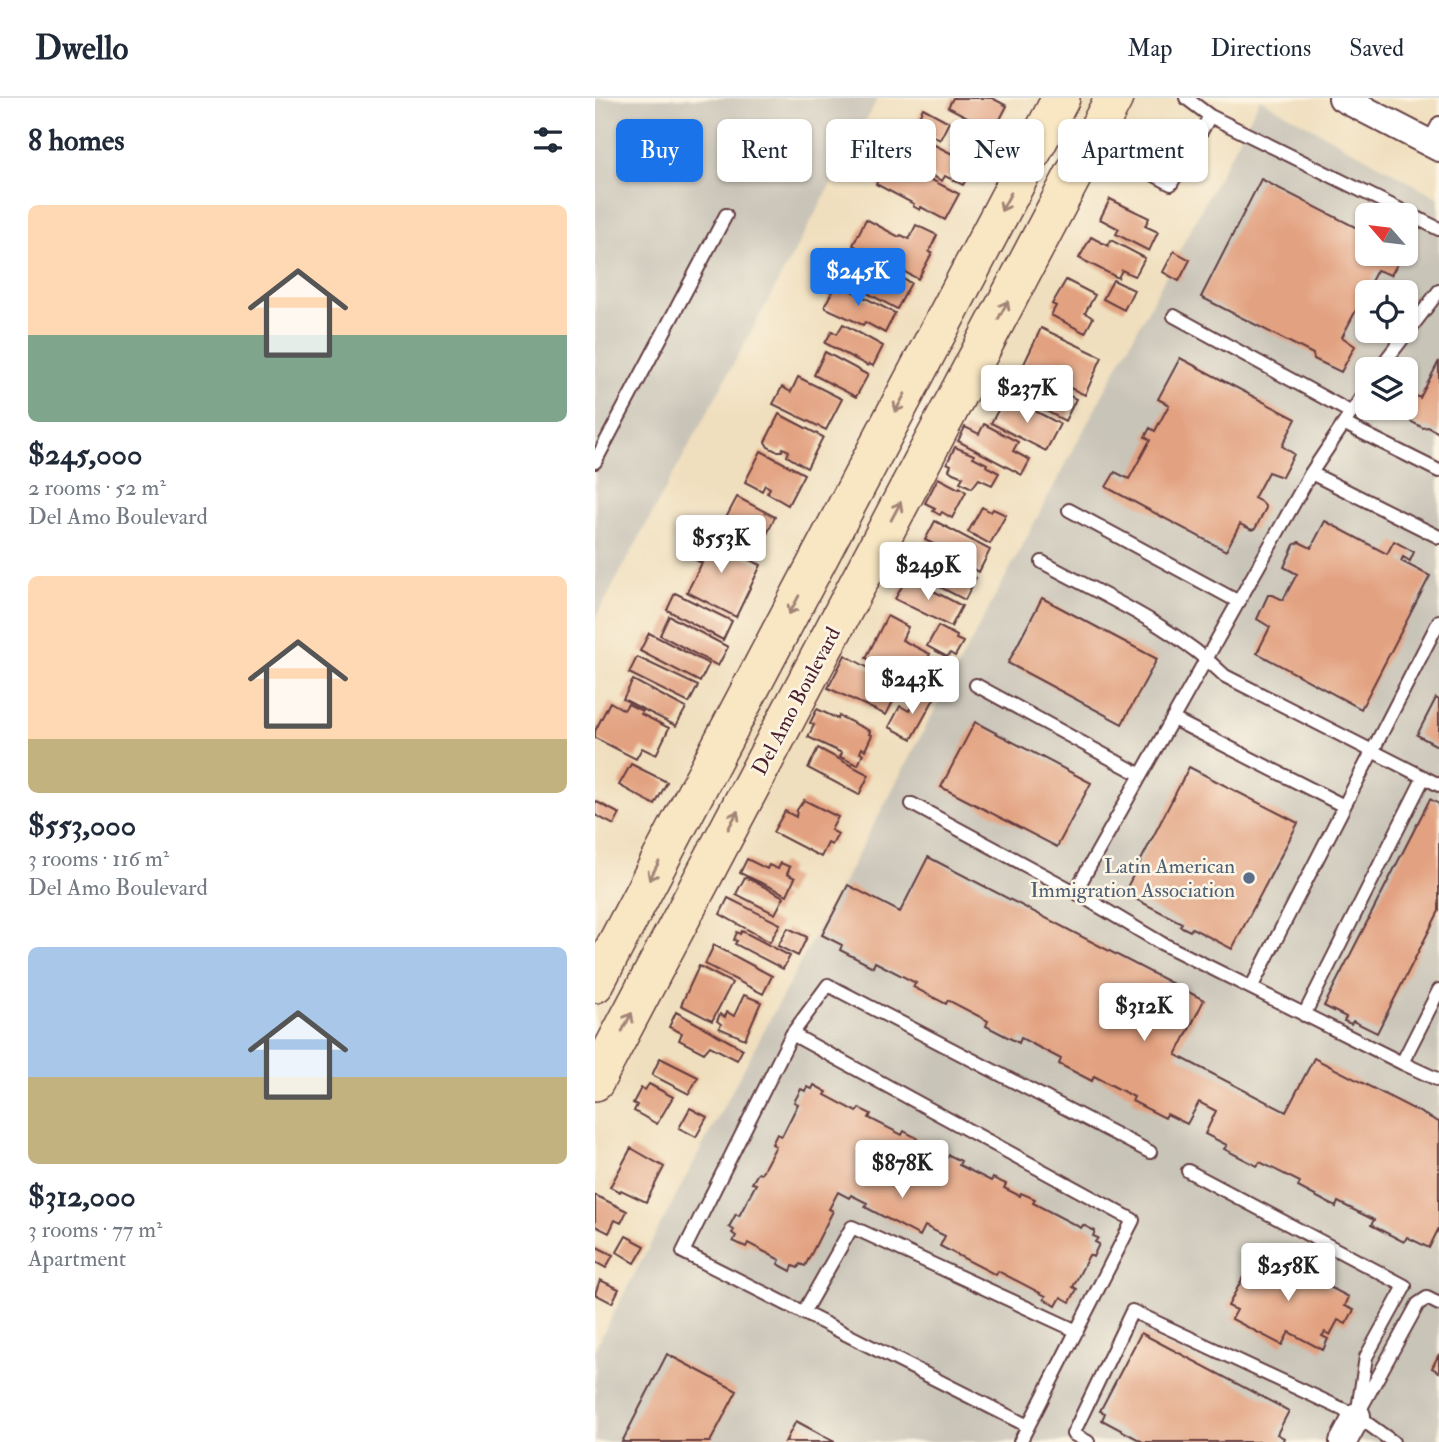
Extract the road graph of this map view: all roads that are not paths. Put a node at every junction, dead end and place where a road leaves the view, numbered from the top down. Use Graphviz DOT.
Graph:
graph roads {
  1 [pos="1061,98"];
  2 [pos="1114,98"];
  3 [pos="1186,98"];
  4 [pos="1342,98"];
  5 [pos="1210,116"];
  6 [pos="1208,119"];
  7 [pos="1435,138"];
  8 [pos="726,215"];
  9 [pos="1439,229"];
  10 [pos="1439,291"];
  11 [pos="1174,316"];
  12 [pos="1388,357"];
  13 [pos="1355,407"];
  14 [pos="1348,418"];
  15 [pos="595,463"];
  16 [pos="1439,471"];
  17 [pos="1311,474"];
  18 [pos="1069,510"];
  19 [pos="1439,537"];
  20 [pos="1042,562"];
  21 [pos="1239,602"];
  22 [pos="1439,621"];
  23 [pos="1207,659"];
  24 [pos="976,685"];
  25 [pos="1173,719"];
  26 [pos="1372,751"];
  27 [pos="1141,775"];
  28 [pos="1424,777"];
  29 [pos="1439,785"];
  30 [pos="912,804"];
  31 [pos="1344,806"];
  32 [pos="1075,892"];
  33 [pos="595,984"];
  34 [pos="1251,988"];
  35 [pos="1439,990"];
  36 [pos="1304,1015"];
  37 [pos="792,1034"];
  38 [pos="1402,1063"];
  39 [pos="1439,1080"];
  40 [pos="595,1082"];
  41 [pos="1150,1152"];
  42 [pos="1188,1171"];
  43 [pos="1439,1304"];
  44 [pos="803,1313"];
  45 [pos="1077,1331"];
  46 [pos="1357,1416"];
  47 [pos="1028,1426"];
  48 [pos="1020,1442"];
  49 [pos="1088,1442"];
  50 [pos="1343,1442"];
  51 [pos="1393,1442"];
  1 -- 33 [label="main road, one-way"];
  40 -- 2 [label="main road, Del Amo Boulevard, one-way"];
  3 -- 5 [label="lane"];
  4 -- 7 [label="street"];
  5 -- 6 [label="lane"];
  5 -- 9 [label="lane"];
  8 -- 15 [label="lane"];
  10 -- 12 [label="lane"];
  11 -- 14 [label="lane"];
  13 -- 14 [label="lane"];
  14 -- 16 [label="lane"];
  14 -- 17 [label="lane"];
  17 -- 19 [label="lane"];
  17 -- 21 [label="lane"];
  18 -- 21 [label="lane"];
  20 -- 23 [label="lane"];
  21 -- 23 [label="lane"];
  22 -- 26 [label="lane"];
  23 -- 25 [label="lane"];
  23 -- 26 [label="lane"];
  24 -- 27 [label="lane"];
  25 -- 27 [label="lane"];
  25 -- 31 [label="lane"];
  26 -- 28 [label="lane"];
  26 -- 31 [label="lane"];
  27 -- 32 [label="lane"];
  28 -- 29 [label="lane"];
  28 -- 36 [label="lane"];
  30 -- 32 [label="lane"];
  31 -- 34 [label="lane"];
  32 -- 34 [label="lane"];
  34 -- 36 [label="lane"];
  35 -- 38 [label="lane"];
  36 -- 38 [label="lane"];
  37 -- 41 [label="lane"];
  37 -- 44 [label="lane"];
  37 -- 45 [label="lane"];
  38 -- 39 [label="lane"];
  42 -- 46 [label="lane"];
  43 -- 46 [label="lane"];
  44 -- 45 [label="lane"];
  44 -- 47 [label="lane"];
  45 -- 47 [label="lane"];
  46 -- 49 [label="lane"];
  46 -- 50 [label="street"];
  46 -- 51 [label="lane"];
  47 -- 48 [label="lane"];
}
